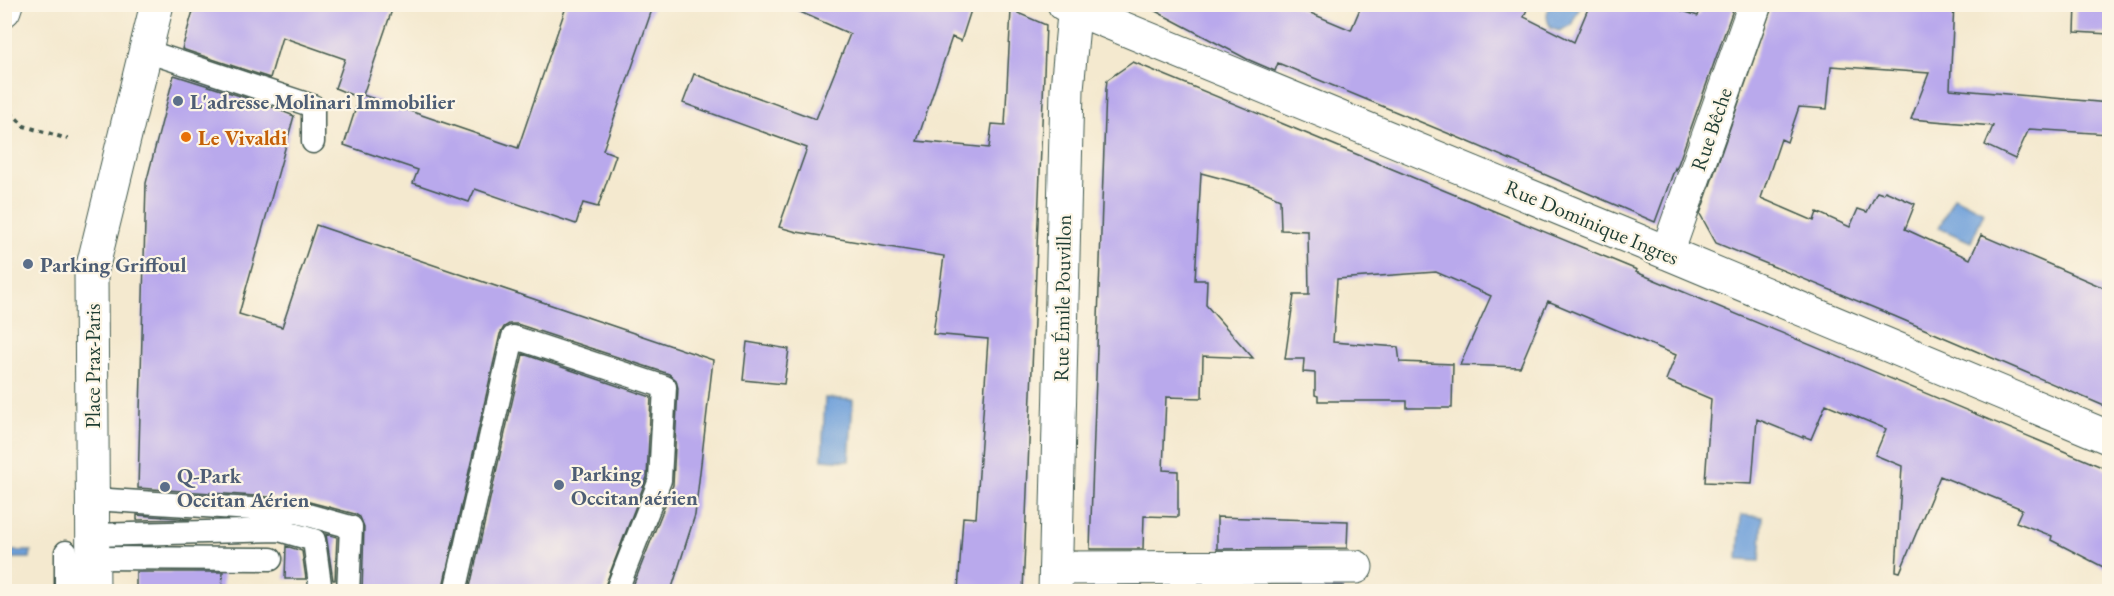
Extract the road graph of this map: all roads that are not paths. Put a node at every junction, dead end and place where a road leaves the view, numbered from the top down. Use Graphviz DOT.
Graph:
graph roads {
  1 [pos="6,4"];
  2 [pos="157,4"];
  3 [pos="1755,4"];
  4 [pos="1071,6"];
  5 [pos="4,10"];
  6 [pos="146,51"];
  7 [pos="313,142"];
  8 [pos="1667,253"];
  9 [pos="2109,438"];
  10 [pos="160,489"];
  11 [pos="106,499"];
  12 [pos="84,548"];
  13 [pos="271,559"];
  14 [pos="1356,567"];
  15 [pos="1055,580"];
  16 [pos="66,591"];
  17 [pos="93,591"];
  18 [pos="321,591"];
  19 [pos="348,591"];
  20 [pos="455,591"];
  21 [pos="616,591"];
  1 -- 5 [label="street"];
  2 -- 6 [label="street, Place Prax-Paris"];
  3 -- 8 [label="street, Rue Bêche"];
  4 -- 8 [label="street, Rue Dominique Ingres"];
  4 -- 15 [label="street, Rue Émile Pouvillon"];
  6 -- 7 [label="lane"];
  6 -- 11 [label="street, Place Prax-Paris"];
  8 -- 9 [label="street, Rue Dominique Ingres"];
  10 -- 11 [label="lane"];
  11 -- 12 [label="street, Place Prax-Paris"];
  11 -- 19 [label="lane"];
  12 -- 13 [label="lane"];
  12 -- 16 [label="lane"];
  12 -- 17 [label="street, Place Prax-Paris"];
  12 -- 18 [label="lane"];
  14 -- 15 [label="street"];
  20 -- 21 [label="lane"];
}
